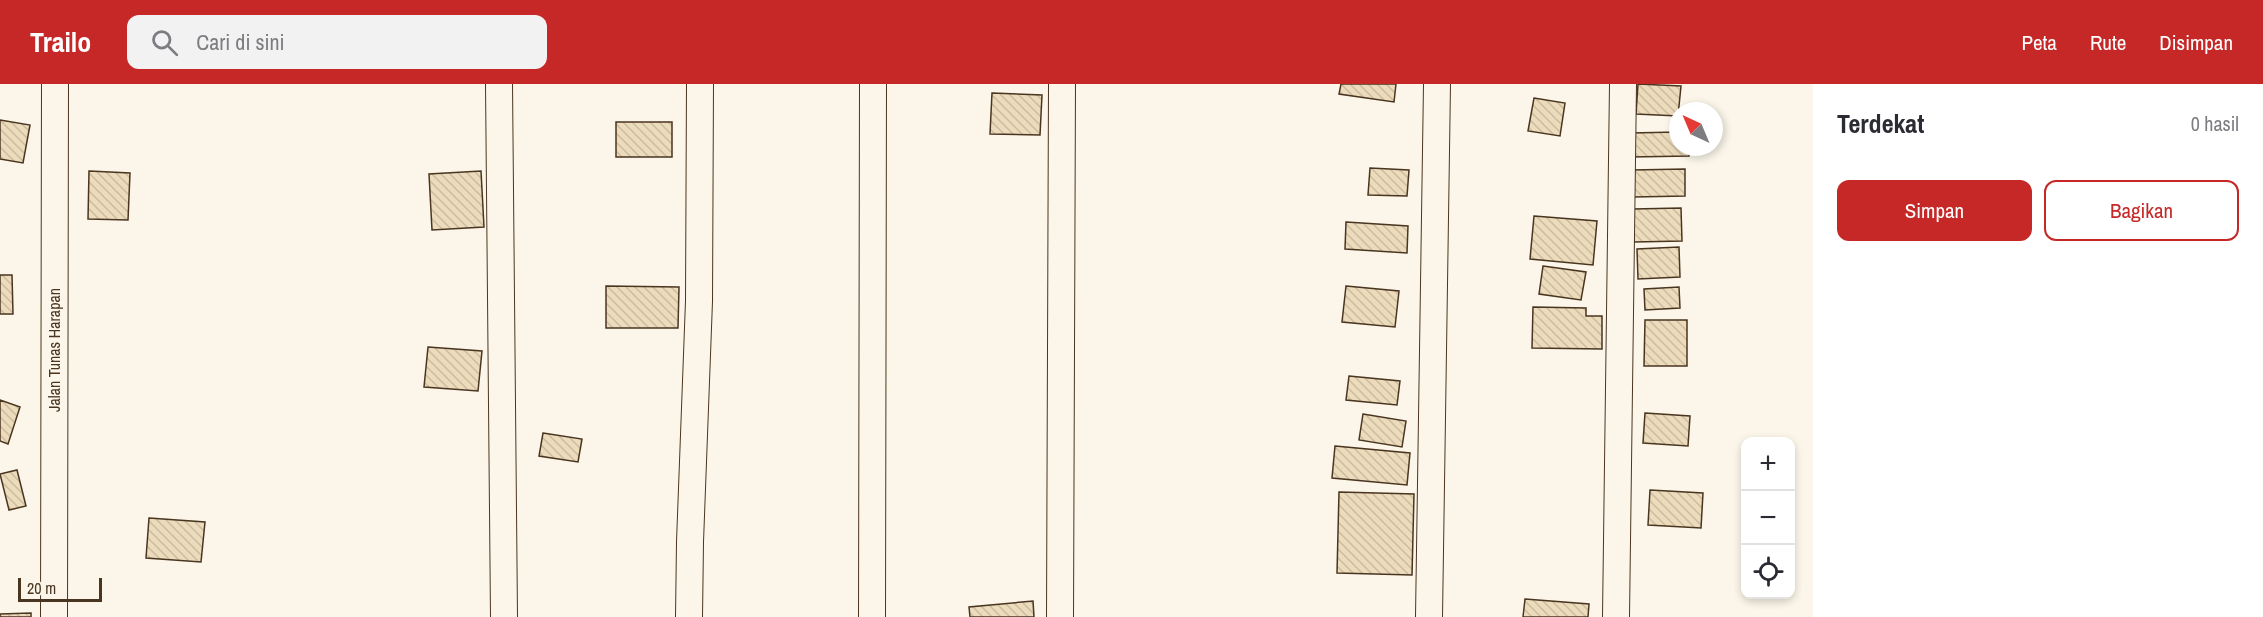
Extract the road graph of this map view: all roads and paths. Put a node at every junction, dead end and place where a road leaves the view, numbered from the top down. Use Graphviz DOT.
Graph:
graph roads {
  1 [pos="55,84"];
  2 [pos="499,84"];
  3 [pos="700,84"];
  4 [pos="873,84"];
  5 [pos="1062,84"];
  6 [pos="1437,84"];
  7 [pos="1623,84"];
  8 [pos="54,617"];
  9 [pos="504,617"];
  10 [pos="689,617"];
  11 [pos="872,617"];
  12 [pos="1060,617"];
  13 [pos="1430,617"];
  14 [pos="1616,617"];
  1 -- 8 [label="street, Jalan Tunas Harapan"];
  2 -- 9 [label="street"];
  3 -- 10 [label="street"];
  4 -- 11 [label="street"];
  5 -- 12 [label="street"];
  6 -- 13 [label="street"];
  7 -- 14 [label="street"];
}
